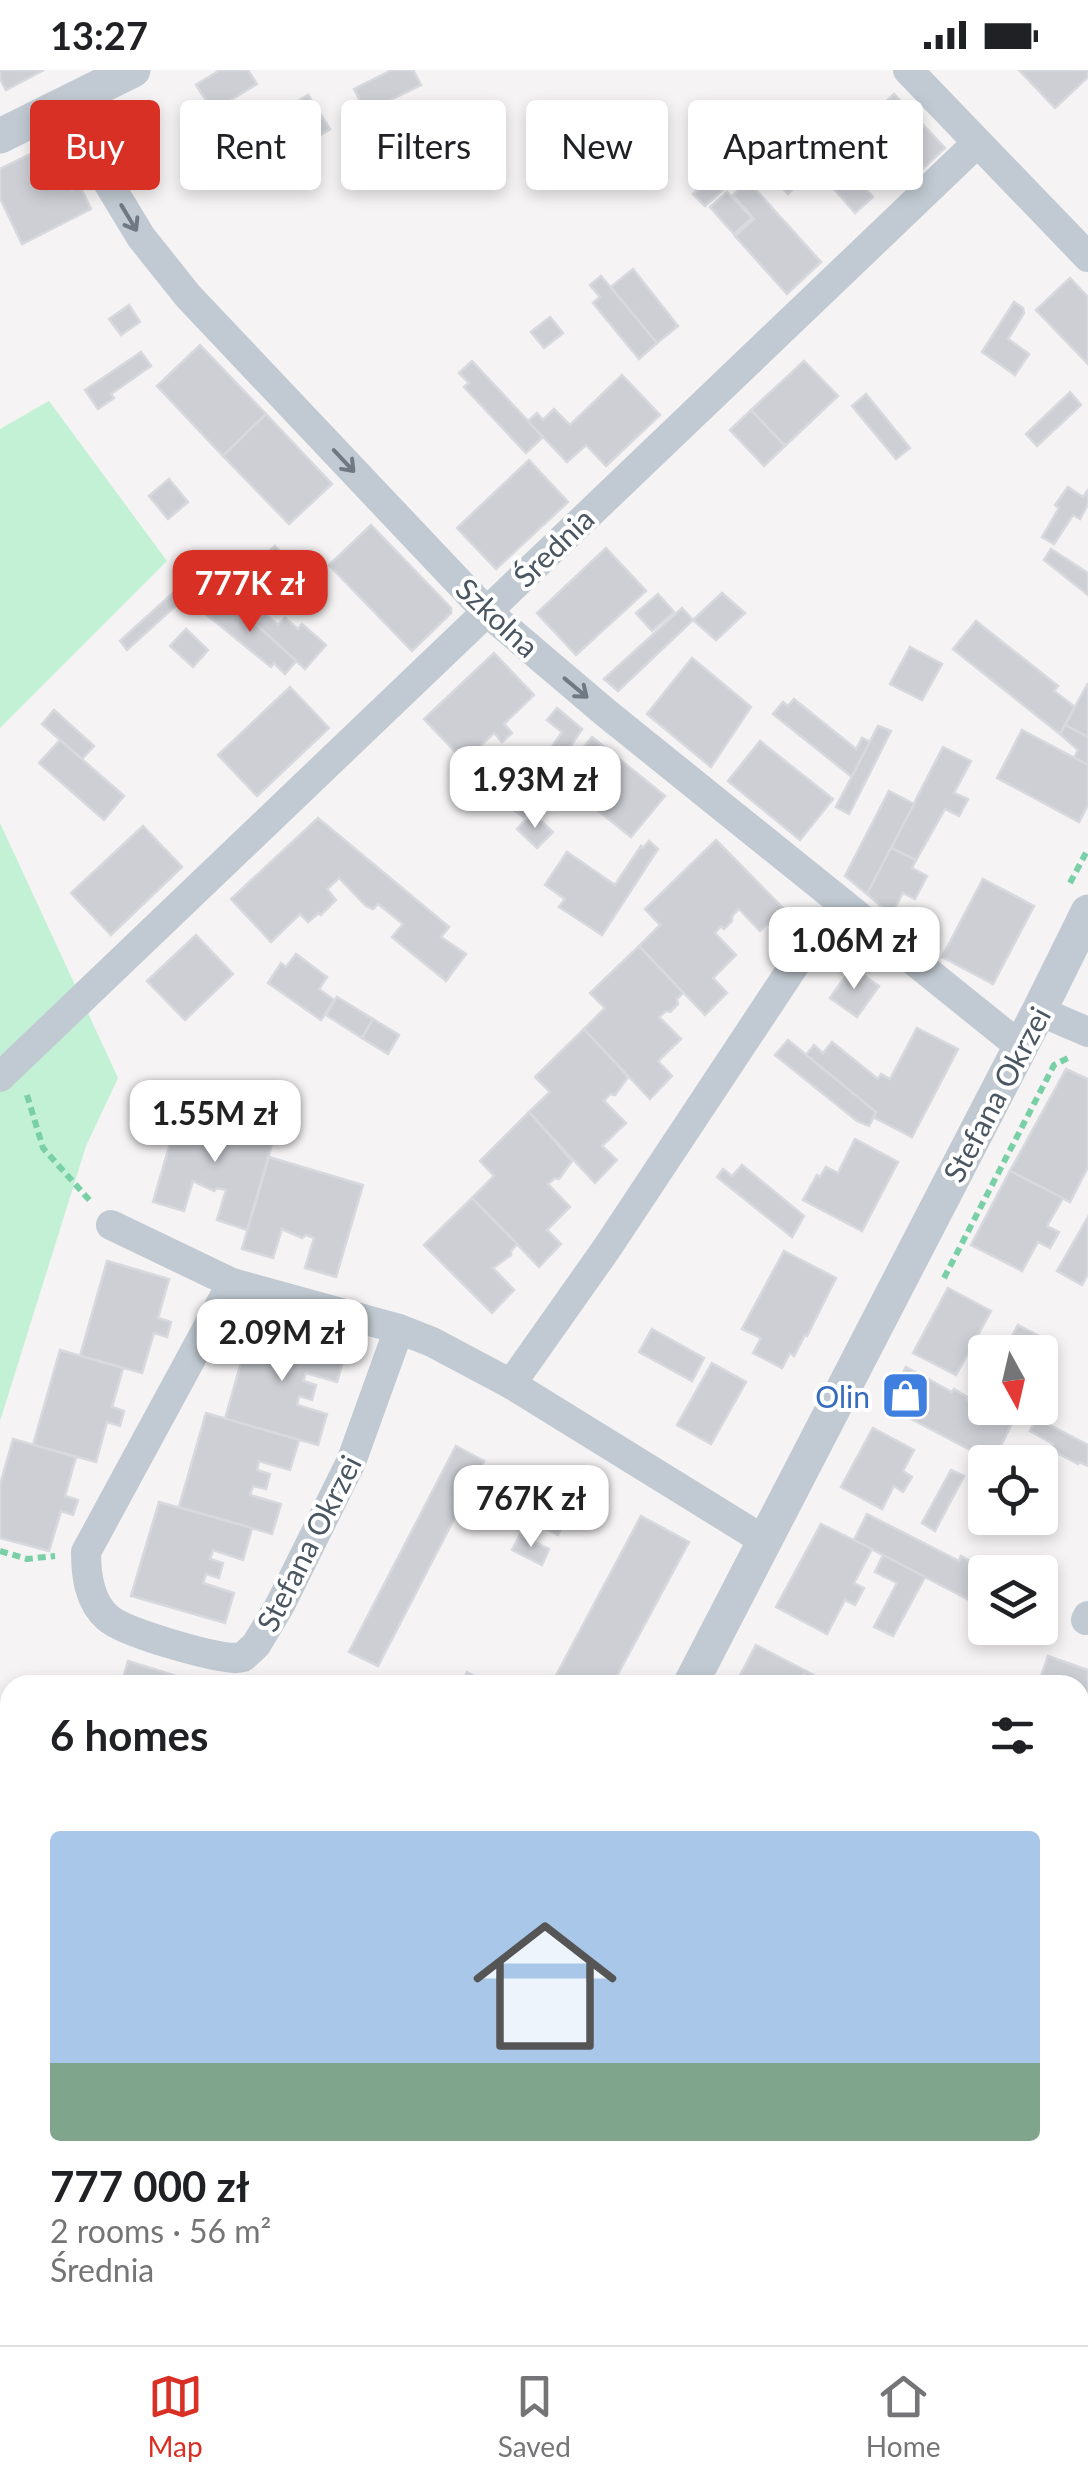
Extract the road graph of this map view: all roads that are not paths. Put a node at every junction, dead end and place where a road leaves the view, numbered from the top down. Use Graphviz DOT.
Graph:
graph roads {
  1 [pos="134,70"];
  2 [pos="908,70"];
  3 [pos="69,100"];
  4 [pos="30,120"];
  5 [pos="0,136"];
  6 [pos="977,144"];
  7 [pos="112,190"];
  8 [pos="1088,257"];
  9 [pos="486,611"];
  10 [pos="1088,912"];
  11 [pos="811,940"];
  12 [pos="1040,1011"];
  13 [pos="1088,1032"];
  14 [pos="1021,1047"];
  15 [pos="8,1069"];
  16 [pos="111,1225"];
  17 [pos="232,1283"];
  18 [pos="399,1329"];
  19 [pos="511,1384"];
  20 [pos="764,1541"];
  21 [pos="695,1675"];
  1 -- 3 [label="street"];
  2 -- 6 [label="street"];
  4 -- 5 [label="street"];
  6 -- 8 [label="street"];
  6 -- 9 [label="street, Średnia"];
  7 -- 9 [label="street, Szkolna, one-way"];
  9 -- 14 [label="street, Szkolna, one-way"];
  9 -- 15 [label="street, Średnia"];
  10 -- 12 [label="street, Stefana Okrzei"];
  11 -- 19 [label="street"];
  12 -- 13 [label="street"];
  12 -- 14 [label="street, Stefana Okrzei"];
  14 -- 20 [label="street, Stefana Okrzei"];
  16 -- 17 [label="street"];
  17 -- 18 [label="street"];
  17 -- 18 [label="street, Stefana Okrzei"];
  18 -- 19 [label="street"];
  19 -- 20 [label="street"];
  20 -- 21 [label="street, Stefana Okrzei"];
}
